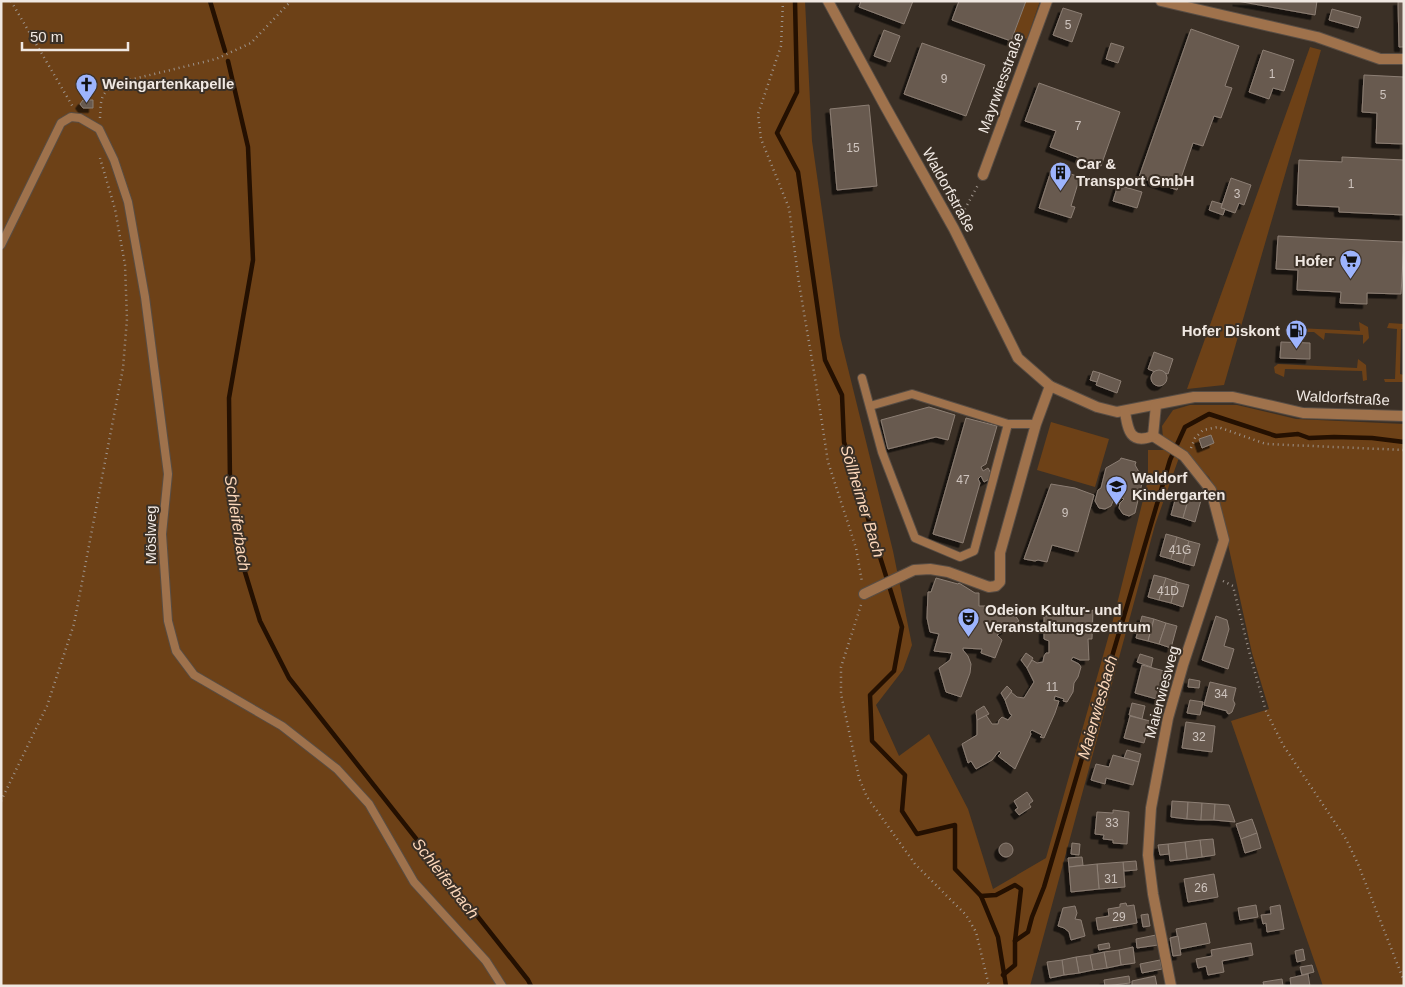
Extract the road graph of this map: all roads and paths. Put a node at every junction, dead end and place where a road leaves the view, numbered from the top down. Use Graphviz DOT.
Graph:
graph roads {
  1 [pos="10,1"];
  2 [pos="291,1"];
  3 [pos="782,1"];
  4 [pos="828,1"];
  5 [pos="1047,1"];
  6 [pos="1161,1"];
  7 [pos="1404,59"];
  8 [pos="80,118"];
  9 [pos="99,129"];
  10 [pos="100,157"];
  11 [pos="984,175"];
  12 [pos="954,229"];
  13 [pos="1,245"];
  14 [pos="862,378"];
  15 [pos="1050,386"];
  16 [pos="1156,405"];
  17 [pos="870,406"];
  18 [pos="1125,412"];
  19 [pos="1404,416"];
  20 [pos="1008,424"];
  21 [pos="1036,424"];
  22 [pos="1153,436"];
  23 [pos="1404,450"];
  24 [pos="1185,457"];
  25 [pos="1212,576"];
  26 [pos="868,593"];
  27 [pos="1,801"];
  28 [pos="1404,981"];
  29 [pos="502,986"];
  30 [pos="989,986"];
  31 [pos="1171,986"];
  1 -- 8 [label="path"];
  2 -- 9 [label="path"];
  3 -- 26 [label="path"];
  4 -- 12 [label="street, Waldorfstraße"];
  5 -- 11 [label="street, Mayrwiesstraße"];
  6 -- 7 [label="street"];
  8 -- 9 [label="lane"];
  8 -- 13 [label="lane"];
  9 -- 29 [label="lane, Möslweg"];
  10 -- 27 [label="path"];
  11 -- 12 [label="path"];
  12 -- 15 [label="street, Waldorfstraße"];
  14 -- 17 [label="lane"];
  15 -- 18 [label="street, Waldorfstraße"];
  15 -- 21 [label="street"];
  16 -- 18 [label="street, Waldorfstraße"];
  16 -- 19 [label="street, Waldorfstraße"];
  16 -- 22 [label="street"];
  17 -- 20 [label="lane"];
  17 -- 20 [label="lane"];
  18 -- 22 [label="street"];
  20 -- 21 [label="lane"];
  21 -- 26 [label="street"];
  22 -- 24 [label="street, Maierwiesweg"];
  23 -- 24 [label="path"];
  24 -- 25 [label="street, Maierwiesweg"];
  25 -- 28 [label="path"];
  25 -- 31 [label="street, Maierwiesweg"];
  26 -- 30 [label="path"];
}
